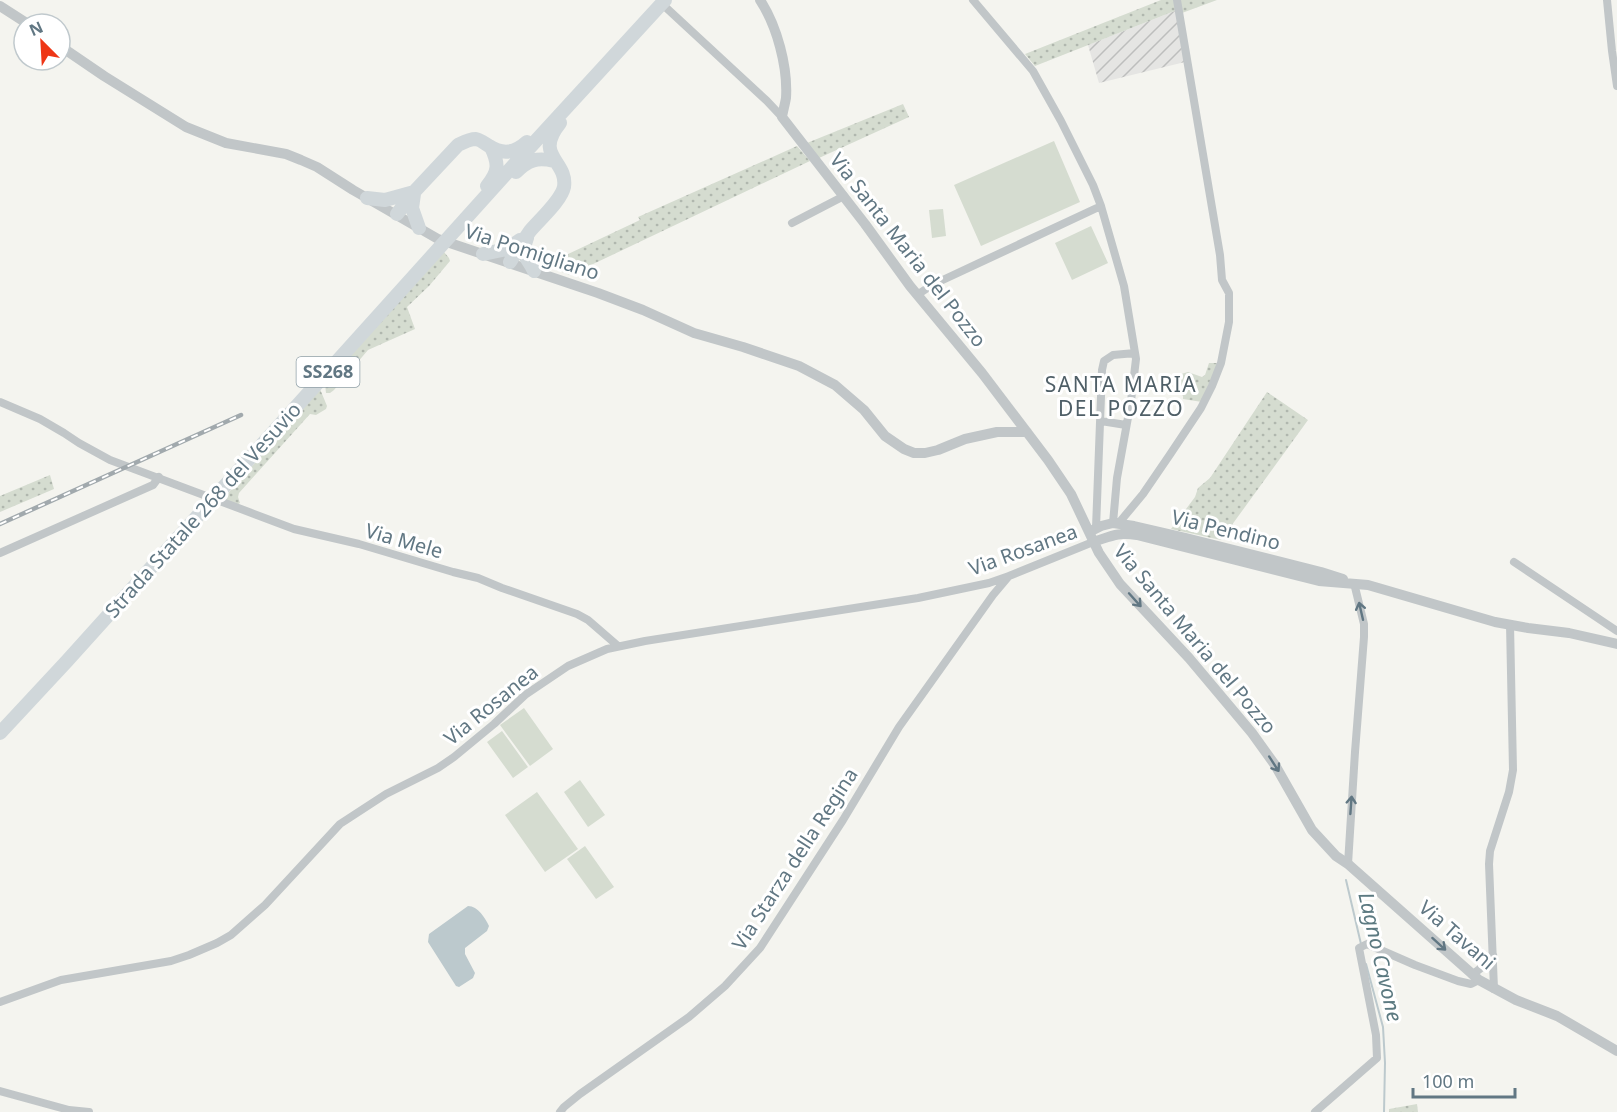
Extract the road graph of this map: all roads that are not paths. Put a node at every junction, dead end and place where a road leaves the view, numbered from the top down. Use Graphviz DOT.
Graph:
graph roads {
  1 [pos="658,0"];
  2 [pos="665,0"];
  3 [pos="760,0"];
  4 [pos="973,0"];
  5 [pos="1177,0"];
  6 [pos="1607,0"];
  7 [pos="72,54"];
  8 [pos="1617,86"];
  9 [pos="581,91"];
  10 [pos="565,109"];
  11 [pos="782,117"];
  12 [pos="491,147"];
  13 [pos="554,160"];
  14 [pos="414,192"];
  15 [pos="487,196"];
  16 [pos="844,196"];
  17 [pos="367,198"];
  18 [pos="1101,206"];
  19 [pos="397,214"];
  20 [pos="465,220"];
  21 [pos="792,223"];
  22 [pos="419,228"];
  23 [pos="529,233"];
  24 [pos="483,254"];
  25 [pos="510,262"];
  26 [pos="534,271"];
  27 [pos="917,295"];
  28 [pos="1136,353"];
  29 [pos="0,402"];
  30 [pos="1015,417"];
  31 [pos="1101,421"];
  32 [pos="1126,425"];
  33 [pos="997,432"];
  34 [pos="1027,432"];
  35 [pos="159,477"];
  36 [pos="1116,524"];
  37 [pos="1093,534"];
  38 [pos="0,553"];
  39 [pos="1514,562"];
  40 [pos="1009,576"];
  41 [pos="1354,583"];
  42 [pos="1510,624"];
  43 [pos="1617,631"];
  44 [pos="1617,644"];
  45 [pos="618,646"];
  46 [pos="0,733"];
  47 [pos="1348,864"];
  48 [pos="1493,954"];
  49 [pos="1476,978"];
  50 [pos="1494,989"];
  51 [pos="0,1002"];
  52 [pos="1617,1052"];
  53 [pos="0,1091"];
  54 [pos="89,1112"];
  55 [pos="560,1112"];
  56 [pos="1315,1112"];
  1 -- 11 [label="street"];
  2 -- 9 [label="highway, SS268"];
  3 -- 11 [label="street"];
  4 -- 18 [label="street"];
  5 -- 36 [label="street"];
  6 -- 8 [label="street"];
  7 -- 17 [label="street, Via Pomigliano"];
  9 -- 10 [label="highway, SS268"];
  9 -- 13 [label="highway"];
  10 -- 12 [label="highway"];
  10 -- 15 [label="highway, SS268"];
  11 -- 16 [label="street, Via Santa Maria del Pozzo"];
  12 -- 14 [label="highway"];
  12 -- 20 [label="highway"];
  13 -- 15 [label="highway"];
  13 -- 23 [label="highway"];
  14 -- 17 [label="highway"];
  14 -- 19 [label="highway"];
  14 -- 22 [label="highway"];
  15 -- 20 [label="highway, SS268"];
  16 -- 21 [label="street"];
  16 -- 27 [label="street, Via Santa Maria del Pozzo"];
  17 -- 19 [label="street, Via Pomigliano"];
  18 -- 27 [label="street"];
  18 -- 28 [label="street"];
  19 -- 22 [label="street, Via Pomigliano"];
  20 -- 46 [label="highway, Strada Statale 268 del Vesuvio / SS268"];
  22 -- 24 [label="street, Via Pomigliano"];
  23 -- 24 [label="highway"];
  23 -- 25 [label="highway"];
  23 -- 26 [label="highway"];
  24 -- 25 [label="street, Via Pomigliano"];
  25 -- 26 [label="street, Via Pomigliano"];
  26 -- 33 [label="street, Via Pomigliano"];
  27 -- 30 [label="street, Via Santa Maria del Pozzo"];
  28 -- 31 [label="street"];
  28 -- 32 [label="street"];
  29 -- 35 [label="street, Via Mele"];
  30 -- 33 [label="street, Via Pomigliano"];
  30 -- 34 [label="street, Via Santa Maria del Pozzo"];
  31 -- 32 [label="street"];
  31 -- 37 [label="street"];
  32 -- 36 [label="street"];
  33 -- 34 [label="street, Via Pomigliano"];
  34 -- 37 [label="street, Via Santa Maria del Pozzo"];
  35 -- 38 [label="street"];
  35 -- 45 [label="street, Via Mele"];
  36 -- 37 [label="street, Via Pendino"];
  36 -- 41 [label="street, Via Pendino"];
  37 -- 40 [label="street, Via Rosanea"];
  37 -- 41 [label="street, Via Pendino"];
  37 -- 47 [label="street, Via Santa Maria del Pozzo, one-way"];
  39 -- 43 [label="street"];
  40 -- 45 [label="street, Via Rosanea"];
  40 -- 55 [label="street, Via Starza della Regina"];
  41 -- 42 [label="street, Via Pendino"];
  47 -- 41 [label="street, one-way"];
  42 -- 44 [label="street, Via Pendino"];
  42 -- 48 [label="street"];
  45 -- 51 [label="street, Via Rosanea"];
  47 -- 49 [label="street, Via Tavani, one-way"];
  48 -- 49 [label="street"];
  48 -- 50 [label="street"];
  49 -- 50 [label="street, Via Tavani"];
  49 -- 56 [label="street"];
  50 -- 52 [label="street, Via Tavani"];
  53 -- 54 [label="street"];
}
